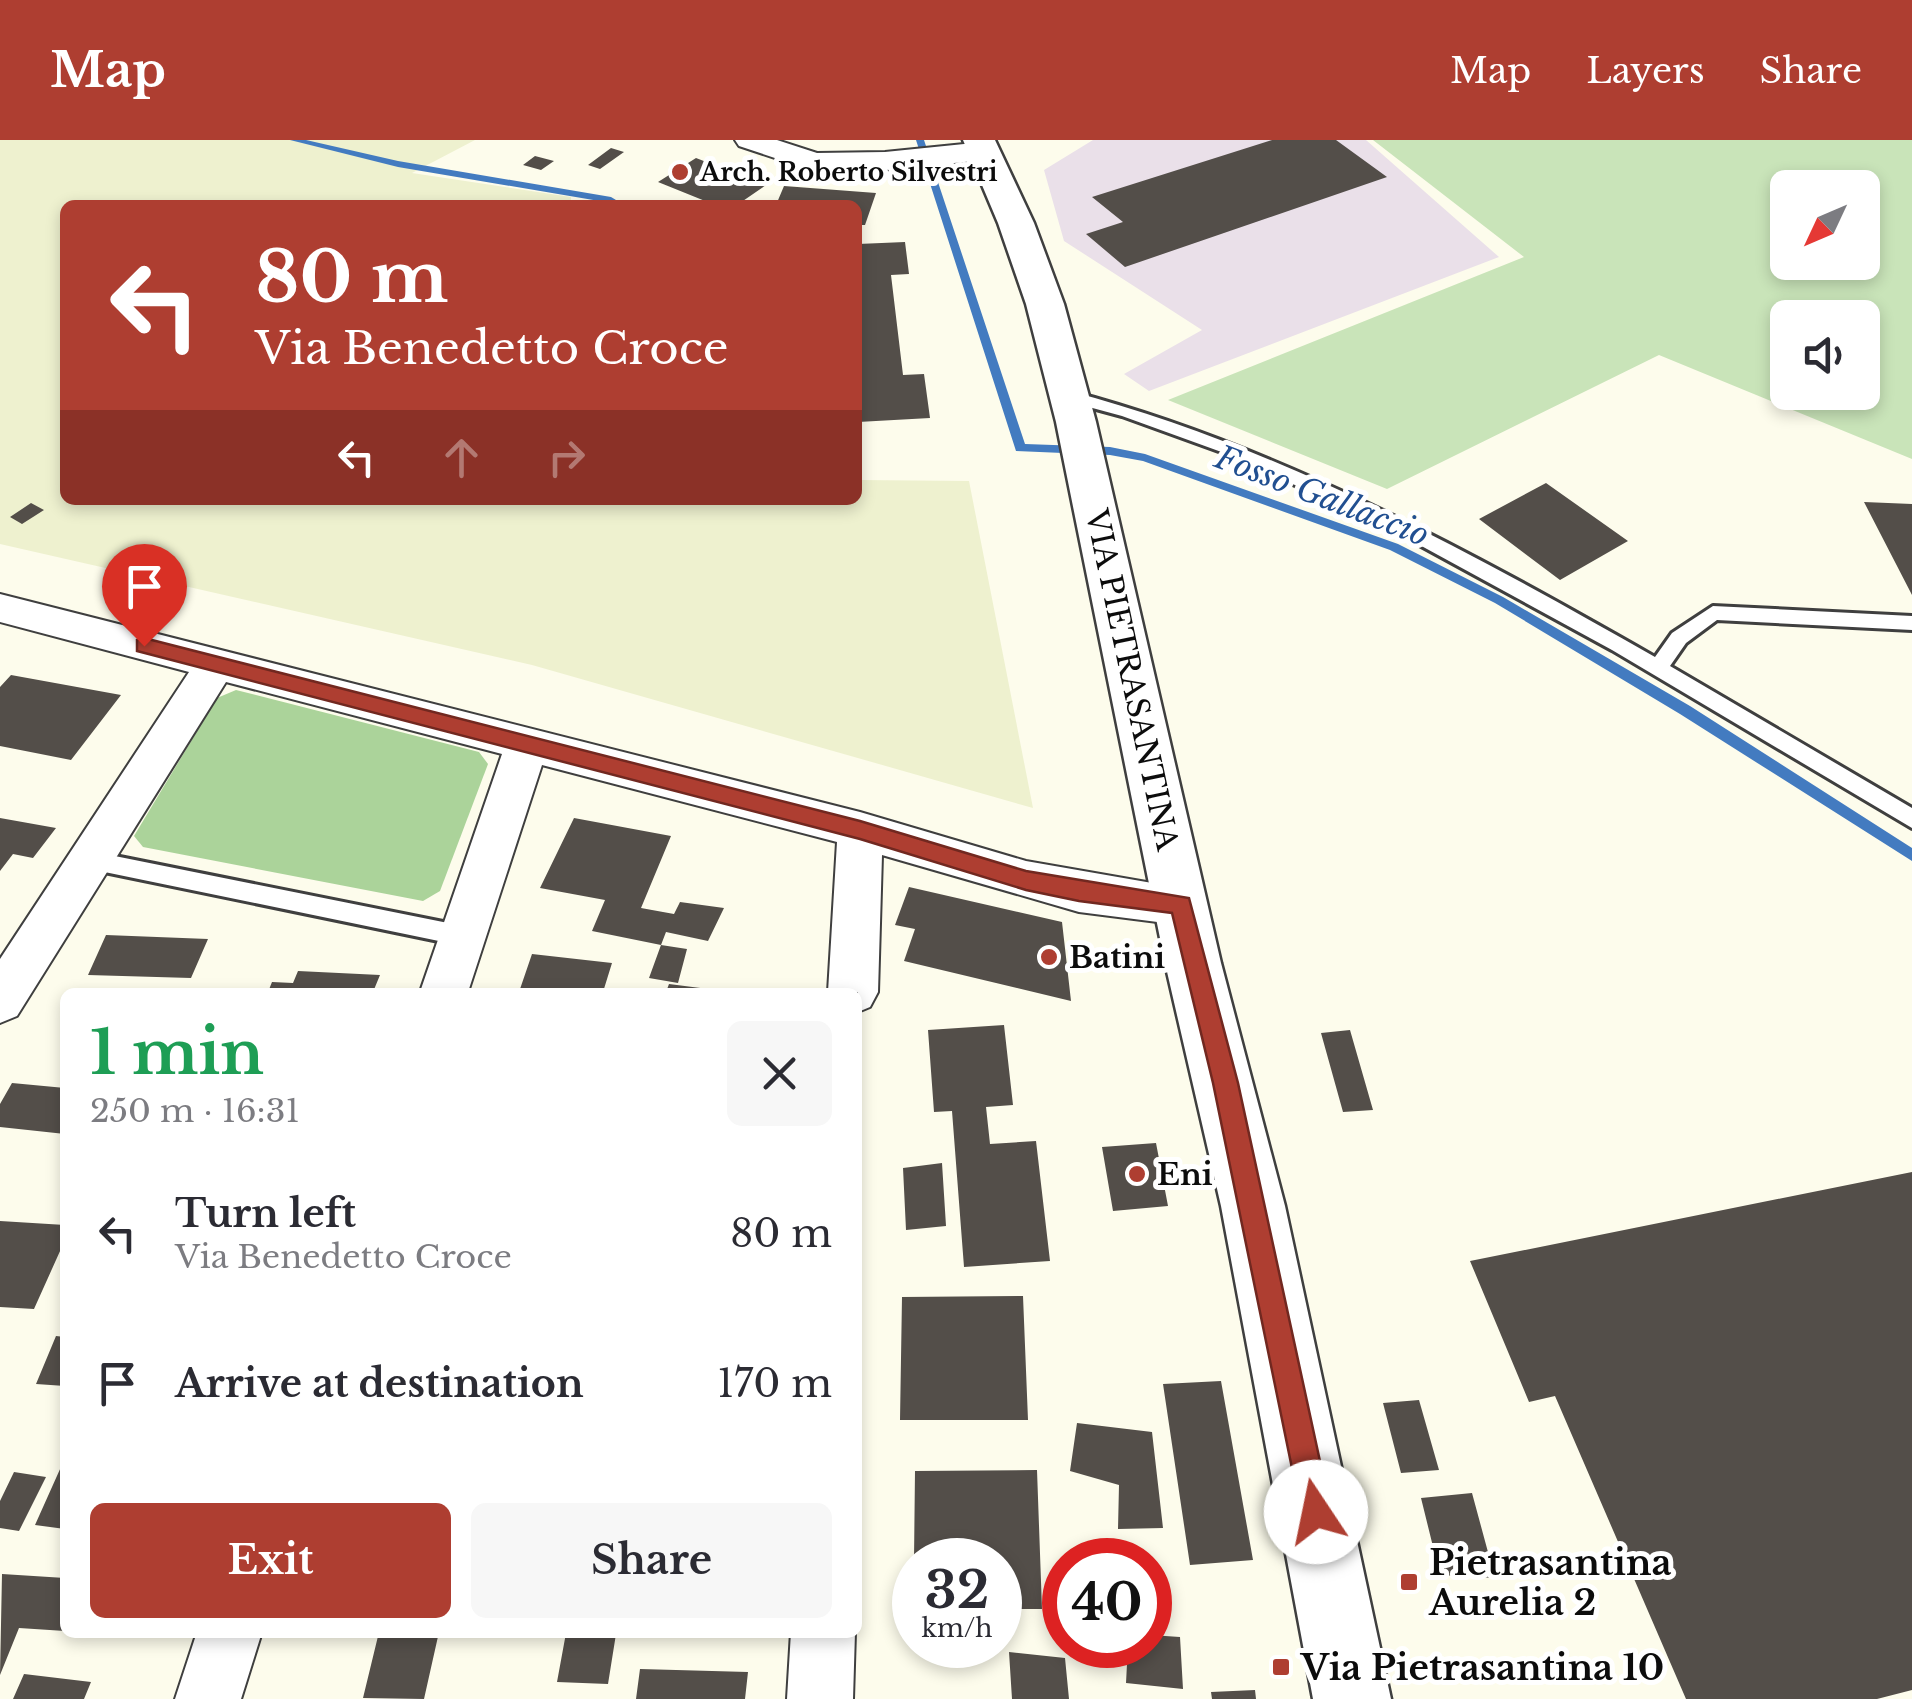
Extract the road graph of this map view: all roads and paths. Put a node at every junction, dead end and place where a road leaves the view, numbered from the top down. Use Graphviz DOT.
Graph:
graph roads {
  1 [pos="749,140"];
  2 [pos="981,146"];
  3 [pos="1073,409"];
  4 [pos="0,608"];
  5 [pos="1912,623"];
  6 [pos="216,664"];
  7 [pos="1659,667"];
  8 [pos="527,744"];
  9 [pos="1912,819"];
  10 [pos="860,830"];
  11 [pos="90,860"];
  12 [pos="1181,905"];
  13 [pos="463,936"];
  14 [pos="445,988"];
  15 [pos="852,988"];
  16 [pos="0,1002"];
  17 [pos="228,1638"];
  18 [pos="824,1638"];
  19 [pos="208,1699"];
  20 [pos="820,1699"];
  21 [pos="1352,1699"];
  1 -- 2 [label="street"];
  2 -- 3 [label="street, VIA PIETRASANTINA"];
  3 -- 7 [label="lane"];
  3 -- 12 [label="street, VIA PIETRASANTINA"];
  4 -- 6 [label="street"];
  5 -- 7 [label="lane"];
  6 -- 8 [label="street"];
  6 -- 11 [label="street"];
  7 -- 9 [label="lane"];
  8 -- 10 [label="street"];
  8 -- 13 [label="street"];
  10 -- 12 [label="street"];
  10 -- 15 [label="street"];
  11 -- 13 [label="lane"];
  11 -- 16 [label="street"];
  12 -- 21 [label="street, VIA PIETRASANTINA"];
  13 -- 14 [label="street"];
  17 -- 19 [label="street"];
  18 -- 20 [label="street"];
}
